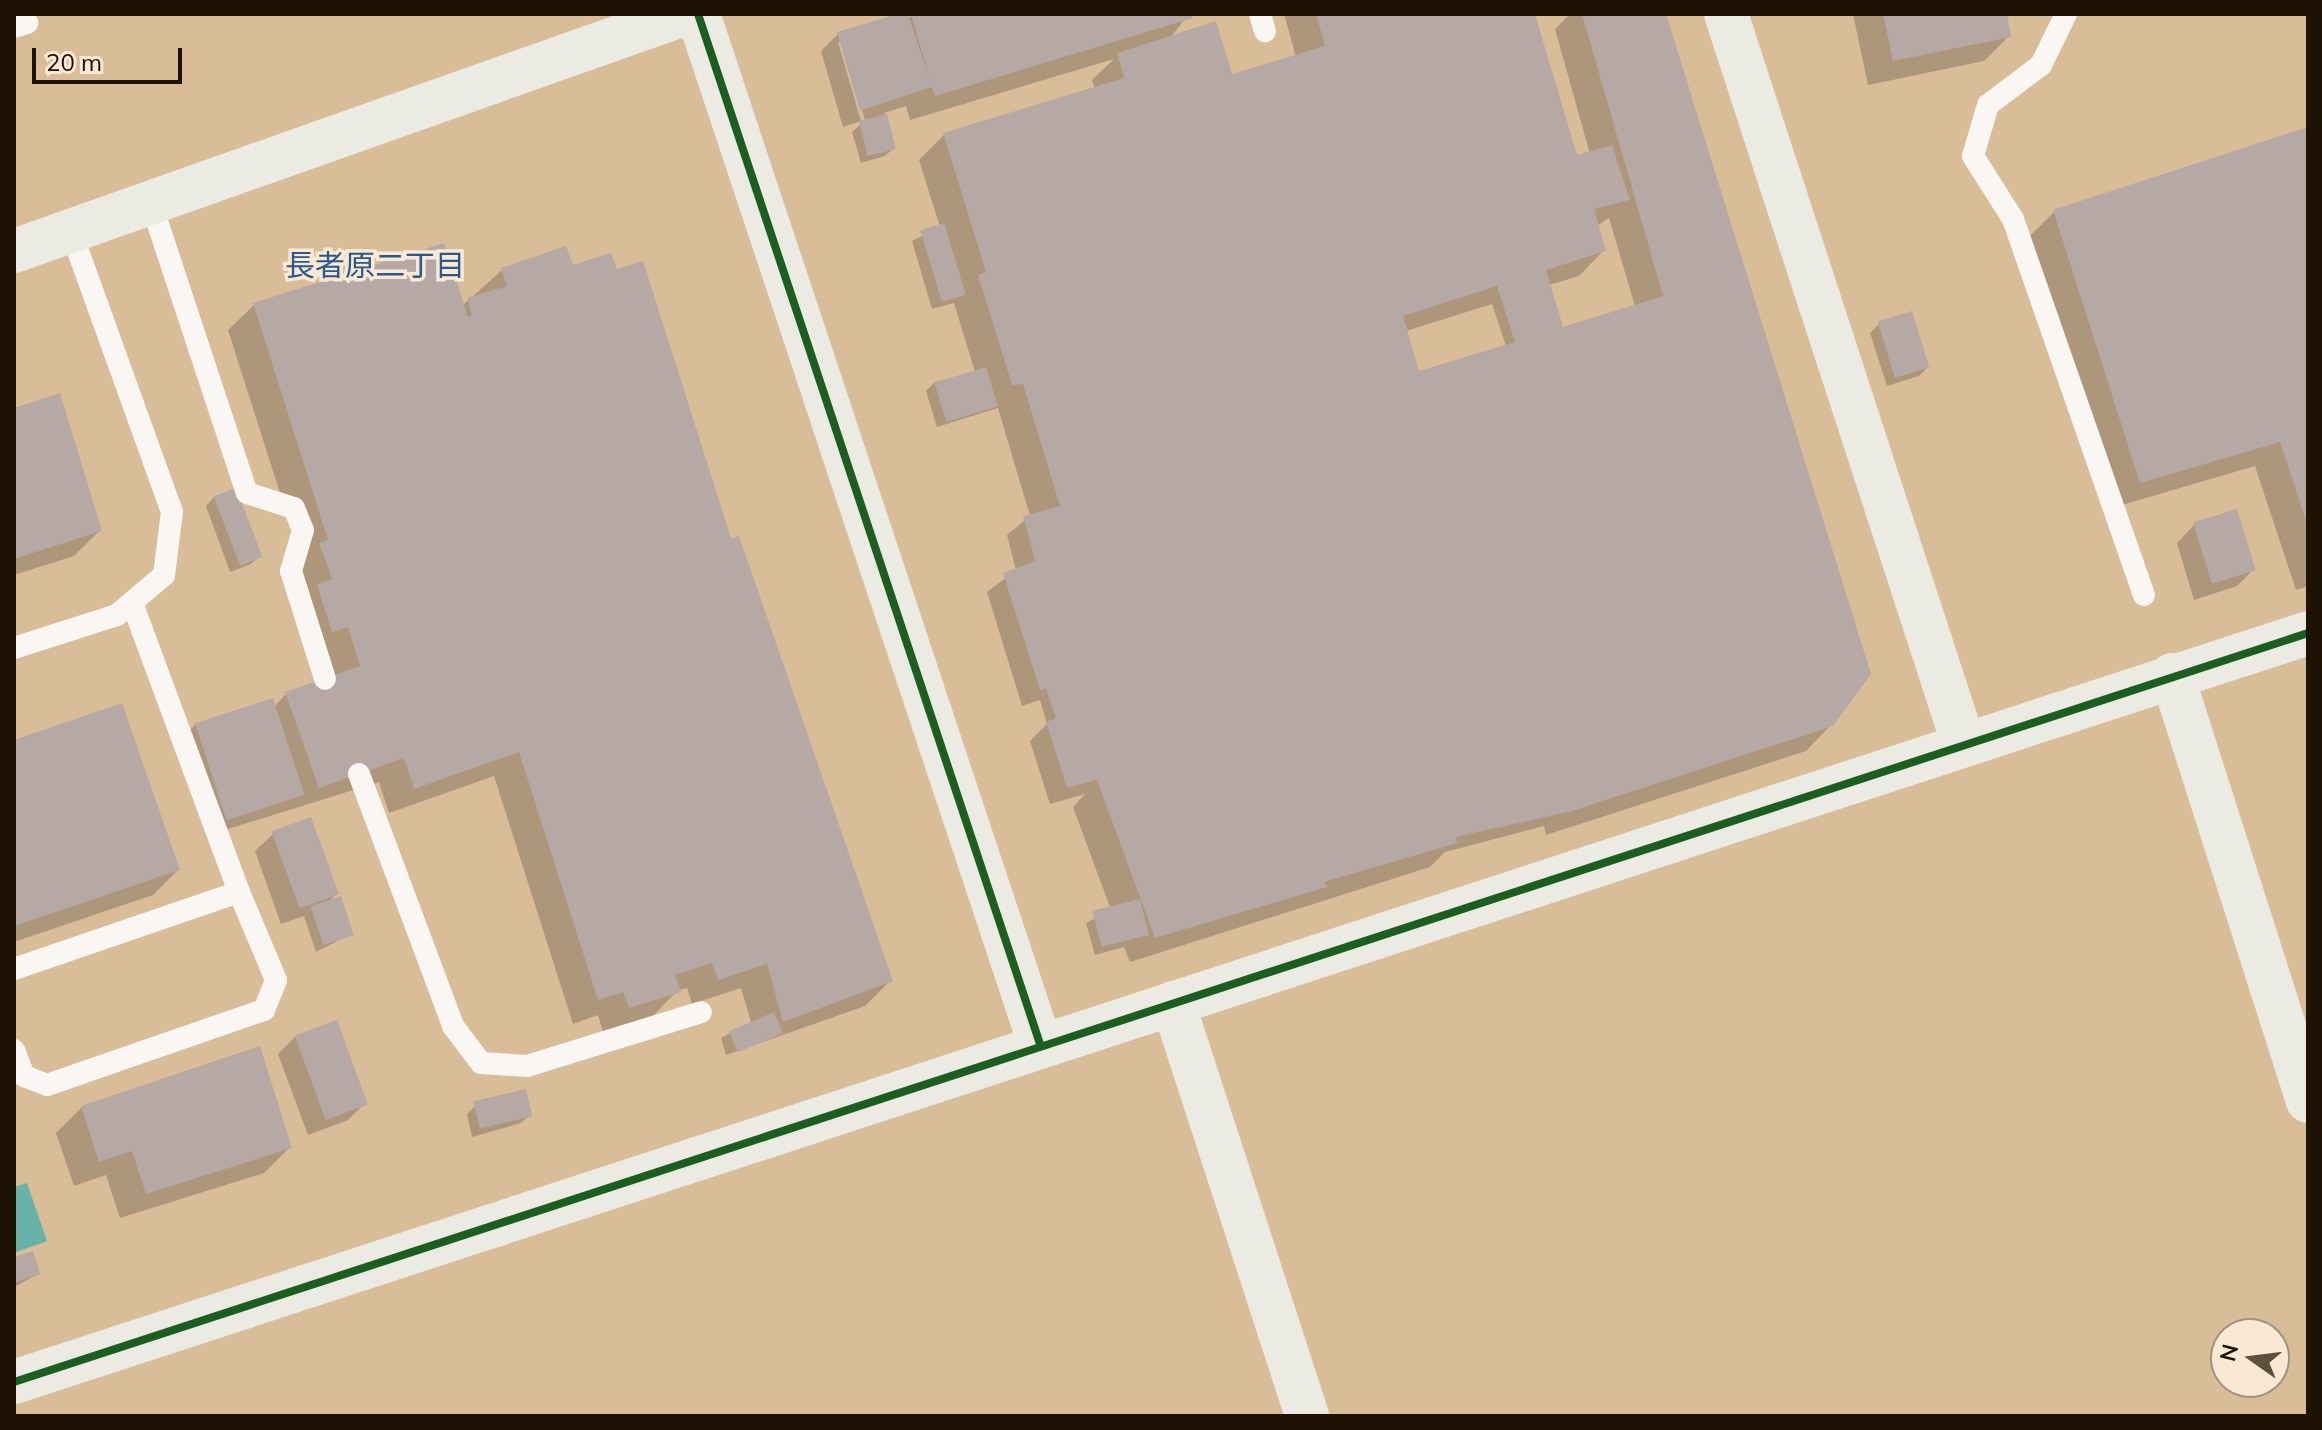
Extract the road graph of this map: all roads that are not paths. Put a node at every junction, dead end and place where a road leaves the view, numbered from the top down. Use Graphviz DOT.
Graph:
graph roads {
  1 [pos="684,14"];
  2 [pos="698,14"];
  3 [pos="1726,14"];
  4 [pos="2066,14"];
  5 [pos="151,203"];
  6 [pos="71,231"];
  7 [pos="14,251"];
  8 [pos="2144,595"];
  9 [pos="132,602"];
  10 [pos="2308,633"];
  11 [pos="14,648"];
  12 [pos="2172,675"];
  13 [pos="325,679"];
  14 [pos="1963,742"];
  15 [pos="359,774"];
  16 [pos="239,892"];
  17 [pos="14,969"];
  18 [pos="1173,1003"];
  19 [pos="701,1012"];
  20 [pos="1040,1044"];
  21 [pos="14,1050"];
  22 [pos="2308,1101"];
  23 [pos="14,1382"];
  24 [pos="1307,1416"];
  1 -- 5 [label="street"];
  2 -- 20 [label="street"];
  3 -- 14 [label="street"];
  4 -- 8 [label="lane"];
  5 -- 6 [label="street"];
  5 -- 13 [label="lane"];
  6 -- 7 [label="street"];
  6 -- 9 [label="lane"];
  9 -- 11 [label="lane"];
  9 -- 16 [label="lane"];
  10 -- 12 [label="street"];
  12 -- 14 [label="street"];
  12 -- 22 [label="street"];
  14 -- 18 [label="street"];
  15 -- 19 [label="lane"];
  16 -- 17 [label="lane"];
  16 -- 21 [label="lane"];
  18 -- 20 [label="street"];
  18 -- 24 [label="street"];
  20 -- 23 [label="street"];
}
